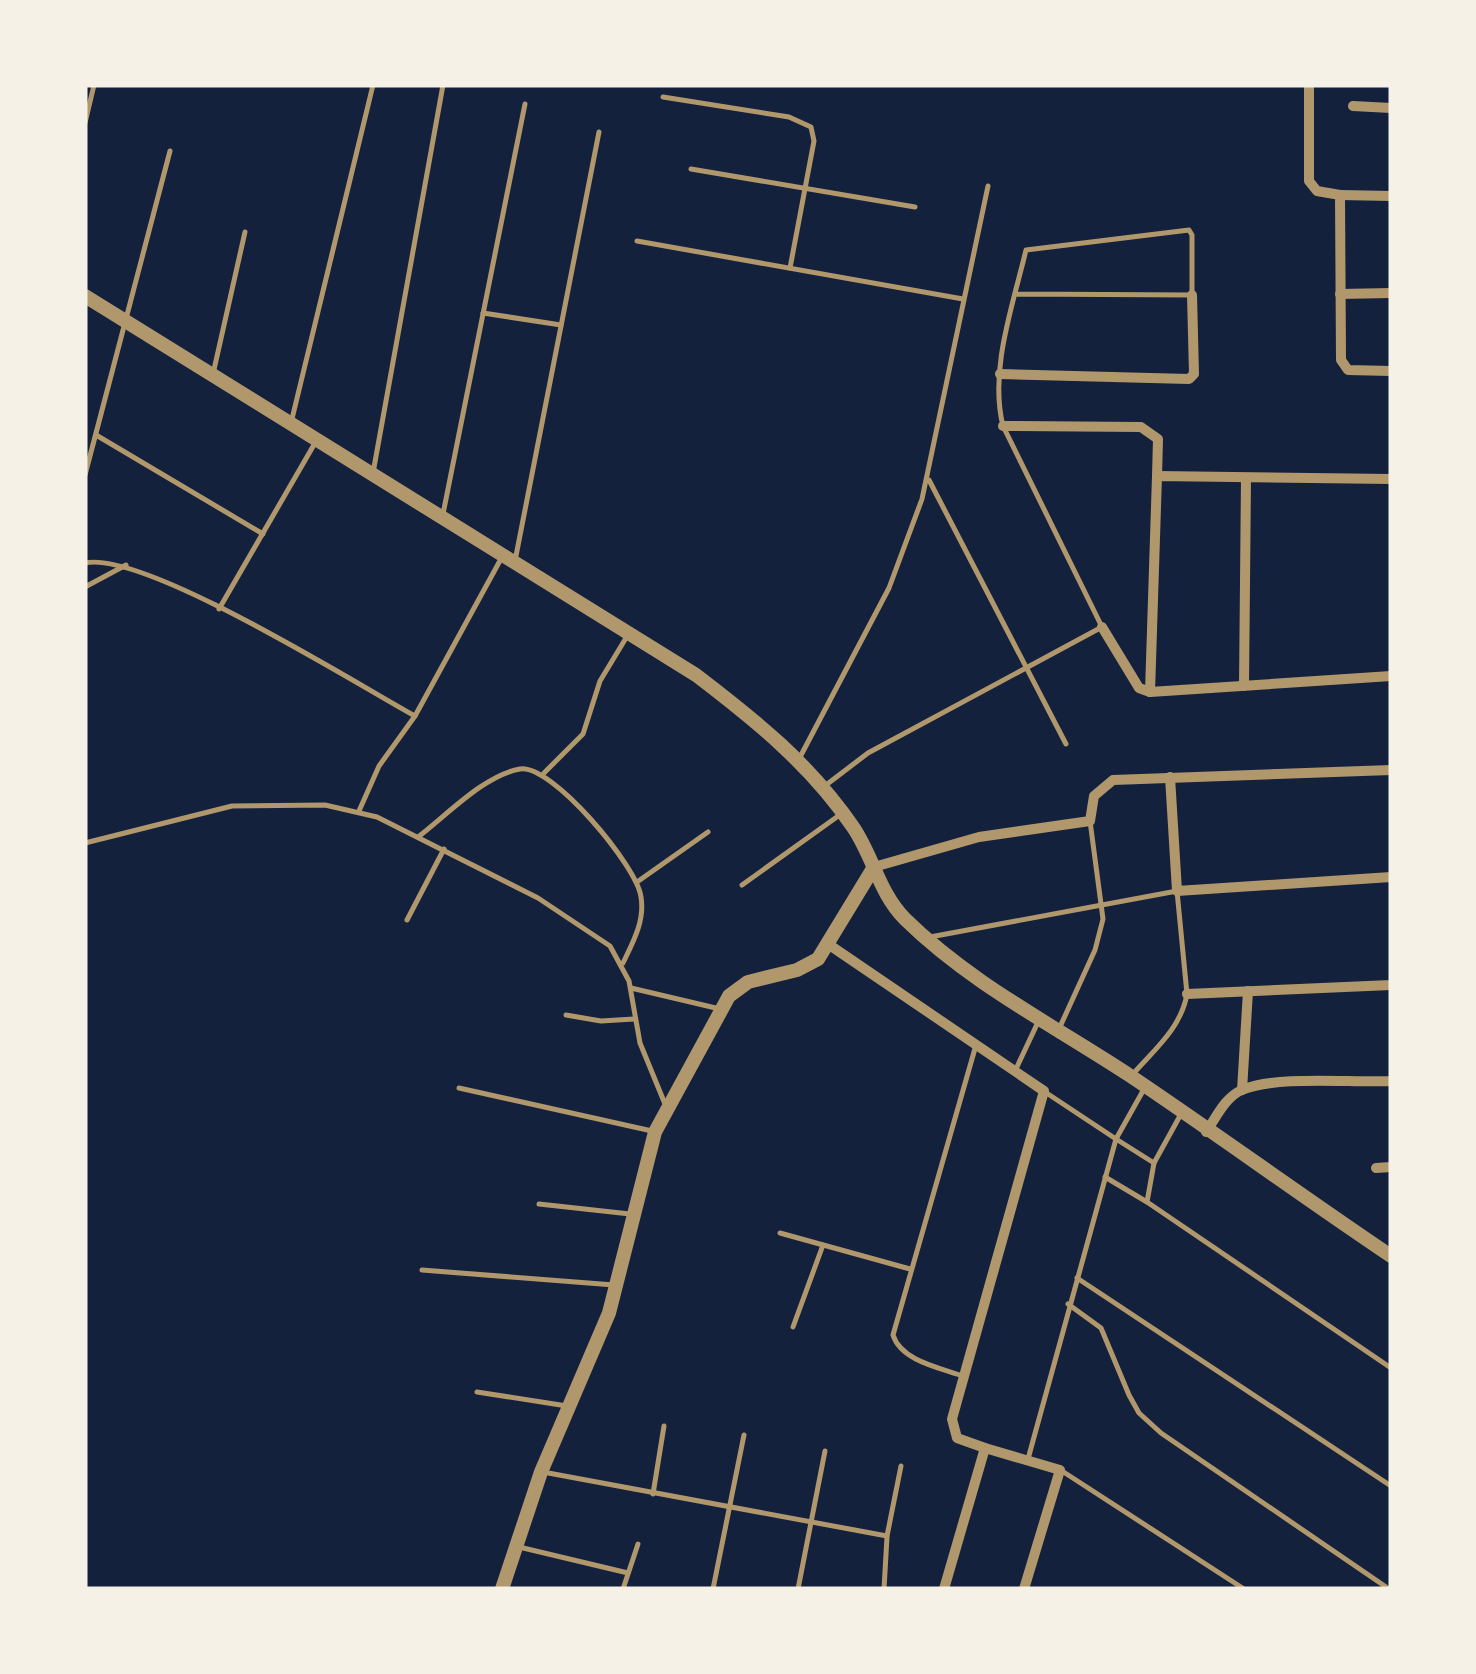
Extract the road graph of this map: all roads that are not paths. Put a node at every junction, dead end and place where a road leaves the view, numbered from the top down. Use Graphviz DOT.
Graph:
graph roads {
  1 [pos="94,85"];
  2 [pos="373,85"];
  3 [pos="444,85"];
  4 [pos="1310,85"];
  5 [pos="663,97"];
  6 [pos="525,104"];
  7 [pos="1353,106"];
  8 [pos="1391,108"];
  9 [pos="85,123"];
  10 [pos="599,132"];
  11 [pos="170,151"];
  12 [pos="691,169"];
  13 [pos="988,186"];
  14 [pos="804,187"];
  15 [pos="1340,196"];
  16 [pos="1391,196"];
  17 [pos="915,207"];
  18 [pos="245,232"];
  19 [pos="636,241"];
  20 [pos="790,268"];
  21 [pos="1016,294"];
  22 [pos="1340,294"];
  23 [pos="1391,294"];
  24 [pos="1192,295"];
  25 [pos="85,296"];
  26 [pos="964,299"];
  27 [pos="484,313"];
  28 [pos="126,322"];
  29 [pos="561,325"];
  30 [pos="1391,370"];
  31 [pos="1000,374"];
  32 [pos="212,377"];
  33 [pos="290,426"];
  34 [pos="1004,426"];
  35 [pos="96,435"];
  36 [pos="316,442"];
  37 [pos="85,476"];
  38 [pos="373,476"];
  39 [pos="1157,476"];
  40 [pos="1246,478"];
  41 [pos="928,479"];
  42 [pos="1391,480"];
  43 [pos="443,517"];
  44 [pos="263,534"];
  45 [pos="509,560"];
  46 [pos="85,564"];
  47 [pos="126,565"];
  48 [pos="85,588"];
  49 [pos="219,609"];
  50 [pos="1102,627"];
  51 [pos="629,634"];
  52 [pos="1024,669"];
  53 [pos="1391,676"];
  54 [pos="1244,686"];
  55 [pos="1150,692"];
  56 [pos="416,716"];
  57 [pos="1066,744"];
  58 [pos="799,759"];
  59 [pos="1391,770"];
  60 [pos="544,772"];
  61 [pos="1170,776"];
  62 [pos="823,787"];
  63 [pos="359,811"];
  64 [pos="842,812"];
  65 [pos="1090,821"];
  66 [pos="708,832"];
  67 [pos="418,836"];
  68 [pos="85,843"];
  69 [pos="444,849"];
  70 [pos="874,867"];
  71 [pos="1391,877"];
  72 [pos="637,882"];
  73 [pos="742,886"];
  74 [pos="1178,891"];
  75 [pos="1102,905"];
  76 [pos="407,920"];
  77 [pos="926,938"];
  78 [pos="828,944"];
  79 [pos="622,964"];
  80 [pos="1391,985"];
  81 [pos="631,988"];
  82 [pos="1248,991"];
  83 [pos="1187,994"];
  84 [pos="720,1010"];
  85 [pos="566,1014"];
  86 [pos="634,1019"];
  87 [pos="1039,1020"];
  88 [pos="1057,1032"];
  89 [pos="976,1045"];
  90 [pos="1015,1072"];
  91 [pos="1130,1076"];
  92 [pos="1391,1081"];
  93 [pos="459,1088"];
  94 [pos="1145,1088"];
  95 [pos="1242,1090"];
  96 [pos="1044,1091"];
  97 [pos="666,1107"];
  98 [pos="1181,1114"];
  99 [pos="655,1132"];
  100 [pos="1206,1132"];
  101 [pos="1116,1139"];
  102 [pos="1154,1163"];
  103 [pos="1391,1167"];
  104 [pos="1376,1168"];
  105 [pos="1105,1177"];
  106 [pos="1147,1202"];
  107 [pos="539,1204"];
  108 [pos="636,1214"];
  109 [pos="780,1232"];
  110 [pos="823,1244"];
  111 [pos="1391,1256"];
  112 [pos="910,1269"];
  113 [pos="422,1270"];
  114 [pos="1077,1278"];
  115 [pos="617,1286"];
  116 [pos="1068,1304"];
  117 [pos="793,1327"];
  118 [pos="1391,1368"];
  119 [pos="966,1378"];
  120 [pos="477,1392"];
  121 [pos="570,1406"];
  122 [pos="664,1426"];
  123 [pos="744,1435"];
  124 [pos="985,1448"];
  125 [pos="825,1451"];
  126 [pos="1028,1460"];
  127 [pos="901,1466"];
  128 [pos="1060,1470"];
  129 [pos="541,1472"];
  130 [pos="1391,1486"];
  131 [pos="653,1494"];
  132 [pos="731,1509"];
  133 [pos="808,1524"];
  134 [pos="887,1536"];
  135 [pos="638,1544"];
  136 [pos="515,1546"];
  137 [pos="628,1573"];
  138 [pos="502,1589"];
  139 [pos="623,1589"];
  140 [pos="713,1589"];
  141 [pos="798,1589"];
  142 [pos="884,1589"];
  143 [pos="944,1589"];
  144 [pos="1024,1589"];
  145 [pos="1244,1589"];
  146 [pos="1388,1589"];
  1 -- 9 [label="lane"];
  2 -- 33 [label="lane"];
  3 -- 38 [label="lane"];
  4 -- 15 [label="street"];
  5 -- 14 [label="lane"];
  6 -- 27 [label="lane"];
  7 -- 8 [label="street"];
  10 -- 29 [label="lane"];
  11 -- 28 [label="lane"];
  12 -- 14 [label="lane"];
  13 -- 26 [label="lane"];
  14 -- 17 [label="lane"];
  14 -- 20 [label="lane"];
  15 -- 16 [label="street"];
  15 -- 22 [label="street"];
  18 -- 32 [label="lane"];
  19 -- 20 [label="lane"];
  20 -- 26 [label="lane"];
  21 -- 24 [label="lane"];
  21 -- 24 [label="lane"];
  21 -- 31 [label="lane"];
  22 -- 23 [label="street"];
  22 -- 30 [label="street"];
  24 -- 31 [label="street"];
  25 -- 28 [label="street"];
  26 -- 41 [label="lane"];
  27 -- 29 [label="lane"];
  27 -- 43 [label="lane"];
  28 -- 32 [label="street"];
  28 -- 35 [label="lane"];
  29 -- 45 [label="lane"];
  31 -- 34 [label="lane"];
  32 -- 33 [label="street"];
  33 -- 36 [label="street"];
  34 -- 39 [label="street"];
  34 -- 50 [label="lane"];
  35 -- 37 [label="lane"];
  35 -- 44 [label="lane"];
  36 -- 38 [label="street"];
  36 -- 44 [label="lane"];
  38 -- 43 [label="street"];
  39 -- 40 [label="street"];
  39 -- 55 [label="street"];
  40 -- 42 [label="street"];
  40 -- 54 [label="street"];
  41 -- 52 [label="lane"];
  41 -- 58 [label="lane"];
  43 -- 45 [label="street"];
  44 -- 49 [label="lane"];
  45 -- 51 [label="street"];
  45 -- 56 [label="lane"];
  46 -- 47 [label="lane"];
  47 -- 48 [label="lane"];
  47 -- 49 [label="lane"];
  49 -- 56 [label="lane"];
  50 -- 52 [label="lane"];
  50 -- 55 [label="street"];
  51 -- 58 [label="street"];
  51 -- 60 [label="lane"];
  52 -- 57 [label="lane"];
  52 -- 62 [label="lane"];
  53 -- 54 [label="street"];
  54 -- 55 [label="street"];
  56 -- 63 [label="lane"];
  58 -- 62 [label="street"];
  59 -- 61 [label="street"];
  60 -- 67 [label="lane"];
  60 -- 72 [label="lane"];
  61 -- 65 [label="street"];
  61 -- 74 [label="street"];
  62 -- 64 [label="street"];
  63 -- 67 [label="lane"];
  63 -- 68 [label="lane"];
  64 -- 70 [label="street"];
  64 -- 73 [label="lane"];
  65 -- 70 [label="street"];
  65 -- 75 [label="lane"];
  66 -- 72 [label="lane"];
  67 -- 69 [label="lane"];
  69 -- 76 [label="lane"];
  69 -- 79 [label="lane"];
  70 -- 77 [label="street"];
  70 -- 78 [label="street"];
  71 -- 74 [label="street"];
  72 -- 79 [label="lane"];
  74 -- 75 [label="lane"];
  74 -- 83 [label="lane"];
  75 -- 77 [label="lane"];
  75 -- 88 [label="lane"];
  77 -- 87 [label="street"];
  78 -- 84 [label="street"];
  78 -- 89 [label="street"];
  79 -- 81 [label="lane"];
  80 -- 82 [label="street"];
  81 -- 84 [label="lane"];
  81 -- 86 [label="lane"];
  82 -- 83 [label="street"];
  82 -- 95 [label="street"];
  83 -- 91 [label="lane"];
  84 -- 97 [label="street"];
  85 -- 86 [label="lane"];
  86 -- 97 [label="lane"];
  87 -- 88 [label="street"];
  87 -- 90 [label="lane"];
  88 -- 91 [label="street"];
  89 -- 90 [label="street"];
  89 -- 112 [label="lane"];
  90 -- 96 [label="street"];
  91 -- 94 [label="street"];
  92 -- 95 [label="street"];
  93 -- 99 [label="lane"];
  94 -- 98 [label="street"];
  94 -- 101 [label="lane"];
  95 -- 100 [label="street"];
  96 -- 101 [label="lane"];
  96 -- 119 [label="street"];
  97 -- 99 [label="street"];
  98 -- 100 [label="street"];
  98 -- 102 [label="lane"];
  99 -- 108 [label="street"];
  100 -- 111 [label="street"];
  101 -- 102 [label="lane"];
  101 -- 105 [label="lane"];
  102 -- 106 [label="lane"];
  103 -- 104 [label="street"];
  105 -- 106 [label="lane"];
  105 -- 114 [label="lane"];
  106 -- 118 [label="lane"];
  107 -- 108 [label="lane"];
  108 -- 115 [label="street"];
  109 -- 110 [label="lane"];
  110 -- 112 [label="lane"];
  110 -- 117 [label="lane"];
  112 -- 119 [label="lane"];
  113 -- 115 [label="lane"];
  114 -- 116 [label="lane"];
  114 -- 130 [label="lane"];
  115 -- 121 [label="street"];
  116 -- 126 [label="lane"];
  116 -- 146 [label="lane"];
  119 -- 124 [label="street"];
  120 -- 121 [label="lane"];
  121 -- 129 [label="street"];
  122 -- 131 [label="lane"];
  123 -- 132 [label="lane"];
  124 -- 126 [label="street"];
  124 -- 143 [label="street"];
  125 -- 133 [label="lane"];
  126 -- 128 [label="street"];
  127 -- 134 [label="lane"];
  128 -- 144 [label="street"];
  128 -- 145 [label="lane"];
  129 -- 131 [label="lane"];
  129 -- 136 [label="street"];
  131 -- 132 [label="lane"];
  132 -- 133 [label="lane"];
  132 -- 140 [label="lane"];
  133 -- 134 [label="lane"];
  133 -- 141 [label="lane"];
  134 -- 142 [label="lane"];
  135 -- 137 [label="lane"];
  136 -- 137 [label="lane"];
  136 -- 138 [label="street"];
  137 -- 139 [label="lane"];
}
